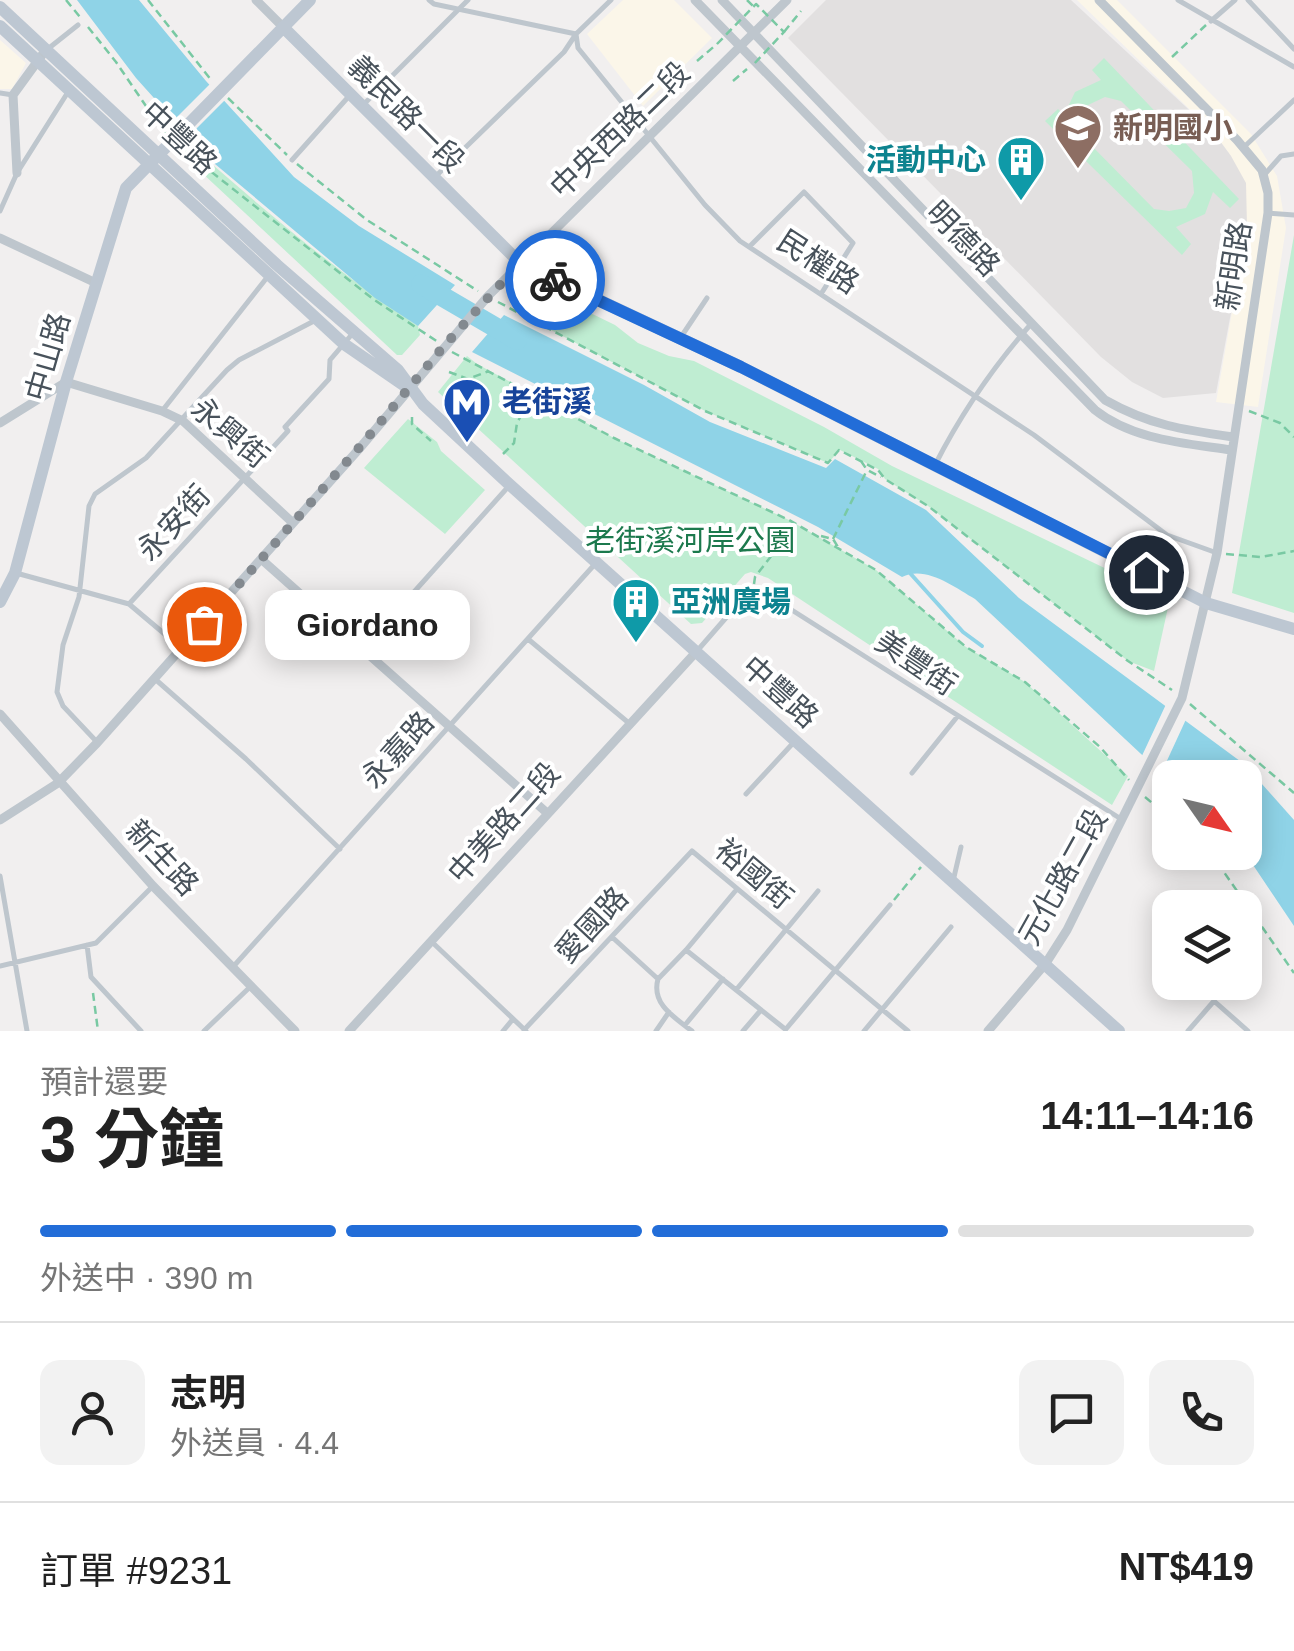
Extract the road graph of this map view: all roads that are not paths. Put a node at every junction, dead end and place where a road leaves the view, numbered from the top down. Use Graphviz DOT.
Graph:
graph roads {
  1 [pos="256,0"];
  2 [pos="310,0"];
  3 [pos="430,0"];
  4 [pos="468,0"];
  5 [pos="611,0"];
  6 [pos="694,0"];
  7 [pos="722,0"];
  8 [pos="788,0"];
  9 [pos="1099,0"];
  10 [pos="1178,0"];
  11 [pos="1235,0"];
  12 [pos="1248,0"];
  13 [pos="0,6"];
  14 [pos="460,8"];
  15 [pos="1211,21"];
  16 [pos="78,24"];
  17 [pos="0,26"];
  18 [pos="283,27"];
  19 [pos="754,32"];
  20 [pos="576,34"];
  21 [pos="740,46"];
  22 [pos="1294,49"];
  23 [pos="41,55"];
  24 [pos="1293,65"];
  25 [pos="70,89"];
  26 [pos="0,93"];
  27 [pos="352,93"];
  28 [pos="13,95"];
  29 [pos="1294,100"];
  30 [pos="363,104"];
  31 [pos="648,135"];
  32 [pos="1244,147"];
  33 [pos="1294,154"];
  34 [pos="155,158"];
  35 [pos="292,160"];
  36 [pos="17,173"];
  37 [pos="1264,176"];
  38 [pos="434,178"];
  39 [pos="0,212"];
  40 [pos="1268,214"];
  41 [pos="1294,214"];
  42 [pos="0,238"];
  43 [pos="749,247"];
  44 [pos="520,263"];
  45 [pos="274,269"];
  46 [pos="96,283"];
  47 [pos="821,294"];
  48 [pos="707,298"];
  49 [pos="322,314"];
  50 [pos="1031,324"];
  51 [pos="1022,335"];
  52 [pos="348,338"];
  53 [pos="680,338"];
  54 [pos="66,382"];
  55 [pos="409,389"];
  56 [pos="976,396"];
  57 [pos="162,412"];
  58 [pos="183,422"];
  59 [pos="0,423"];
  60 [pos="1233,437"];
  61 [pos="1232,450"];
  62 [pos="934,465"];
  63 [pos="247,478"];
  64 [pos="510,485"];
  65 [pos="293,523"];
  66 [pos="1217,553"];
  67 [pos="261,559"];
  68 [pos="598,562"];
  69 [pos="14,573"];
  70 [pos="78,591"];
  71 [pos="0,602"];
  72 [pos="1206,603"];
  73 [pos="129,604"];
  74 [pos="1294,630"];
  75 [pos="528,639"];
  76 [pos="182,649"];
  77 [pos="362,650"];
  78 [pos="697,651"];
  79 [pos="155,679"];
  80 [pos="0,714"];
  81 [pos="957,717"];
  82 [pos="630,724"];
  83 [pos="448,728"];
  84 [pos="796,740"];
  85 [pos="97,742"];
  86 [pos="912,773"];
  87 [pos="58,783"];
  88 [pos="746,794"];
  89 [pos="546,812"];
  90 [pos="0,820"];
  91 [pos="1123,820"];
  92 [pos="962,847"];
  93 [pos="340,850"];
  94 [pos="692,852"];
  95 [pos="0,876"];
  96 [pos="953,880"];
  97 [pos="153,886"];
  98 [pos="737,889"];
  99 [pos="818,891"];
  100 [pos="890,905"];
  101 [pos="951,927"];
  102 [pos="787,930"];
  103 [pos="612,937"];
  104 [pos="431,940"];
  105 [pos="87,945"];
  106 [pos="686,950"];
  107 [pos="15,960"];
  108 [pos="1046,963"];
  109 [pos="0,966"];
  110 [pos="232,968"];
  111 [pos="835,970"];
  112 [pos="658,979"];
  113 [pos="722,979"];
  114 [pos="250,987"];
  115 [pos="736,990"];
  116 [pos="761,1010"];
  117 [pos="882,1010"];
  118 [pos="669,1012"];
  119 [pos="513,1019"];
  120 [pos="685,1025"];
  121 [pos="209,1030"];
  122 [pos="525,1030"];
  123 [pos="786,1030"];
  124 [pos="26,1031"];
  125 [pos="141,1031"];
  126 [pos="295,1031"];
  127 [pos="349,1031"];
  128 [pos="502,1031"];
  129 [pos="656,1031"];
  130 [pos="692,1031"];
  131 [pos="743,1031"];
  132 [pos="864,1031"];
  133 [pos="908,1031"];
  134 [pos="988,1031"];
  135 [pos="1119,1031"];
  136 [pos="1188,1031"];
  137 [pos="1248,1031"];
  1 -- 18 [label="street, 義民路一段"];
  2 -- 18 [label="main road"];
  3 -- 14 [label="lane"];
  4 -- 14 [label="lane"];
  5 -- 20 [label="lane"];
  6 -- 21 [label="street, 明德路"];
  7 -- 19 [label="street, 明德路"];
  8 -- 19 [label="street, 中央西路二段"];
  9 -- 32 [label="street, 新明路"];
  10 -- 15 [label="lane"];
  11 -- 15 [label="lane"];
  12 -- 22 [label="lane"];
  13 -- 23 [label="main road, 中豐路"];
  14 -- 20 [label="lane"];
  14 -- 30 [label="lane"];
  15 -- 24 [label="lane"];
  16 -- 23 [label="lane"];
  17 -- 23 [label="main road, 中豐路"];
  18 -- 27 [label="main road, 義民路一段"];
  18 -- 34 [label="main road, 中山路"];
  19 -- 21 [label="street, 中央西路二段"];
  19 -- 50 [label="street, 明德路"];
  20 -- 31 [label="lane, 民權路"];
  20 -- 38 [label="lane"];
  21 -- 31 [label="street, 中央西路二段"];
  21 -- 51 [label="street, 明德路"];
  23 -- 25 [label="main road, 中豐路"];
  23 -- 28 [label="street"];
  23 -- 34 [label="main road, 中豐路"];
  25 -- 34 [label="main road, 中豐路"];
  25 -- 36 [label="lane"];
  26 -- 28 [label="lane"];
  27 -- 30 [label="main road, 義民路一段"];
  27 -- 35 [label="lane"];
  28 -- 36 [label="street"];
  29 -- 32 [label="lane"];
  30 -- 38 [label="main road, 義民路一段"];
  31 -- 43 [label="lane, 民權路"];
  31 -- 44 [label="street, 中央西路二段"];
  32 -- 37 [label="street, 新明路"];
  33 -- 37 [label="lane"];
  34 -- 45 [label="main road, 中豐路"];
  34 -- 46 [label="main road, 中山路"];
  36 -- 39 [label="lane"];
  37 -- 40 [label="street, 新明路"];
  38 -- 44 [label="main road, 義民路一段"];
  40 -- 41 [label="lane"];
  40 -- 60 [label="street, 新明路"];
  42 -- 46 [label="street"];
  43 -- 47 [label="lane, 民權路"];
  43 -- 47 [label="lane"];
  44 -- 53 [label="main road, 義民路一段"];
  44 -- 55 [label="street, 中央西路二段"];
  45 -- 49 [label="main road, 中豐路"];
  45 -- 57 [label="lane"];
  46 -- 54 [label="main road, 中山路"];
  47 -- 56 [label="lane, 民權路"];
  48 -- 53 [label="lane"];
  49 -- 52 [label="main road, 中豐路"];
  49 -- 58 [label="lane"];
  50 -- 51 [label="lane"];
  50 -- 60 [label="street, 明德路"];
  51 -- 56 [label="lane"];
  51 -- 61 [label="street, 明德路"];
  52 -- 55 [label="main road, 中豐路"];
  52 -- 63 [label="lane, 永安街"];
  53 -- 62 [label="main road, 義民路一段"];
  54 -- 57 [label="street, 永興街"];
  54 -- 59 [label="street"];
  54 -- 69 [label="main road, 中山路"];
  55 -- 64 [label="main road, 中豐路"];
  55 -- 65 [label="street"];
  56 -- 62 [label="lane"];
  56 -- 66 [label="lane, 民權路"];
  57 -- 58 [label="street, 永興街"];
  58 -- 63 [label="street, 永興街"];
  58 -- 70 [label="lane"];
  60 -- 61 [label="street, 新明路"];
  61 -- 66 [label="street, 新明路"];
  62 -- 72 [label="main road, 義民路一段"];
  63 -- 65 [label="street, 永興街"];
  63 -- 73 [label="lane, 永安街"];
  64 -- 68 [label="main road, 中豐路"];
  64 -- 77 [label="lane"];
  65 -- 67 [label="street"];
  66 -- 72 [label="street, 新明路"];
  67 -- 76 [label="street"];
  67 -- 77 [label="street"];
  68 -- 75 [label="lane, 永嘉路"];
  68 -- 78 [label="main road, 中豐路"];
  69 -- 70 [label="lane"];
  69 -- 71 [label="main road, 中山路"];
  70 -- 73 [label="lane"];
  70 -- 85 [label="lane"];
  72 -- 74 [label="main road"];
  72 -- 91 [label="street, 元化路二段"];
  73 -- 76 [label="lane"];
  75 -- 82 [label="lane"];
  75 -- 83 [label="lane, 永嘉路"];
  76 -- 79 [label="street"];
  77 -- 83 [label="street"];
  78 -- 81 [label="lane, 美豐街"];
  78 -- 82 [label="street, 中美路二段"];
  78 -- 84 [label="main road, 中豐路"];
  79 -- 85 [label="street"];
  79 -- 93 [label="lane"];
  80 -- 87 [label="street, 新生路"];
  81 -- 86 [label="lane"];
  81 -- 91 [label="lane, 美豐街"];
  82 -- 89 [label="street, 中美路二段"];
  83 -- 89 [label="street"];
  83 -- 93 [label="lane, 永嘉路"];
  84 -- 88 [label="lane"];
  84 -- 96 [label="main road, 中豐路"];
  85 -- 87 [label="street"];
  87 -- 90 [label="street"];
  87 -- 97 [label="street, 新生路"];
  89 -- 104 [label="street, 中美路二段"];
  91 -- 108 [label="street, 元化路二段"];
  92 -- 96 [label="lane"];
  93 -- 110 [label="lane, 永嘉路"];
  94 -- 98 [label="lane, 裕國街"];
  94 -- 103 [label="lane, 愛國路"];
  95 -- 107 [label="lane"];
  96 -- 108 [label="main road, 中豐路"];
  97 -- 105 [label="lane"];
  97 -- 110 [label="street, 新生路"];
  98 -- 102 [label="lane, 裕國街"];
  98 -- 106 [label="lane"];
  99 -- 102 [label="lane, 裕國街"];
  100 -- 111 [label="lane"];
  101 -- 117 [label="lane"];
  102 -- 111 [label="lane, 裕國街"];
  102 -- 115 [label="lane, 裕國街"];
  103 -- 112 [label="lane"];
  103 -- 122 [label="lane, 愛國路"];
  104 -- 119 [label="lane"];
  104 -- 127 [label="street, 中美路二段"];
  105 -- 107 [label="lane"];
  105 -- 125 [label="lane"];
  106 -- 112 [label="lane"];
  106 -- 113 [label="lane"];
  107 -- 109 [label="lane"];
  107 -- 124 [label="lane"];
  108 -- 134 [label="street, 元化路二段"];
  108 -- 135 [label="main road, 中豐路"];
  110 -- 114 [label="street, 新生路"];
  111 -- 117 [label="lane, 裕國街"];
  111 -- 123 [label="lane"];
  112 -- 118 [label="lane"];
  113 -- 115 [label="lane"];
  113 -- 120 [label="lane"];
  114 -- 121 [label="lane"];
  114 -- 126 [label="street, 新生路"];
  115 -- 116 [label="lane"];
  116 -- 123 [label="lane"];
  116 -- 131 [label="lane"];
  117 -- 132 [label="lane"];
  117 -- 133 [label="lane, 裕國街"];
  118 -- 120 [label="lane"];
  118 -- 129 [label="lane"];
  119 -- 122 [label="lane"];
  119 -- 128 [label="lane"];
  120 -- 130 [label="lane"];
  136 -- 137 [label="lane"];
}
